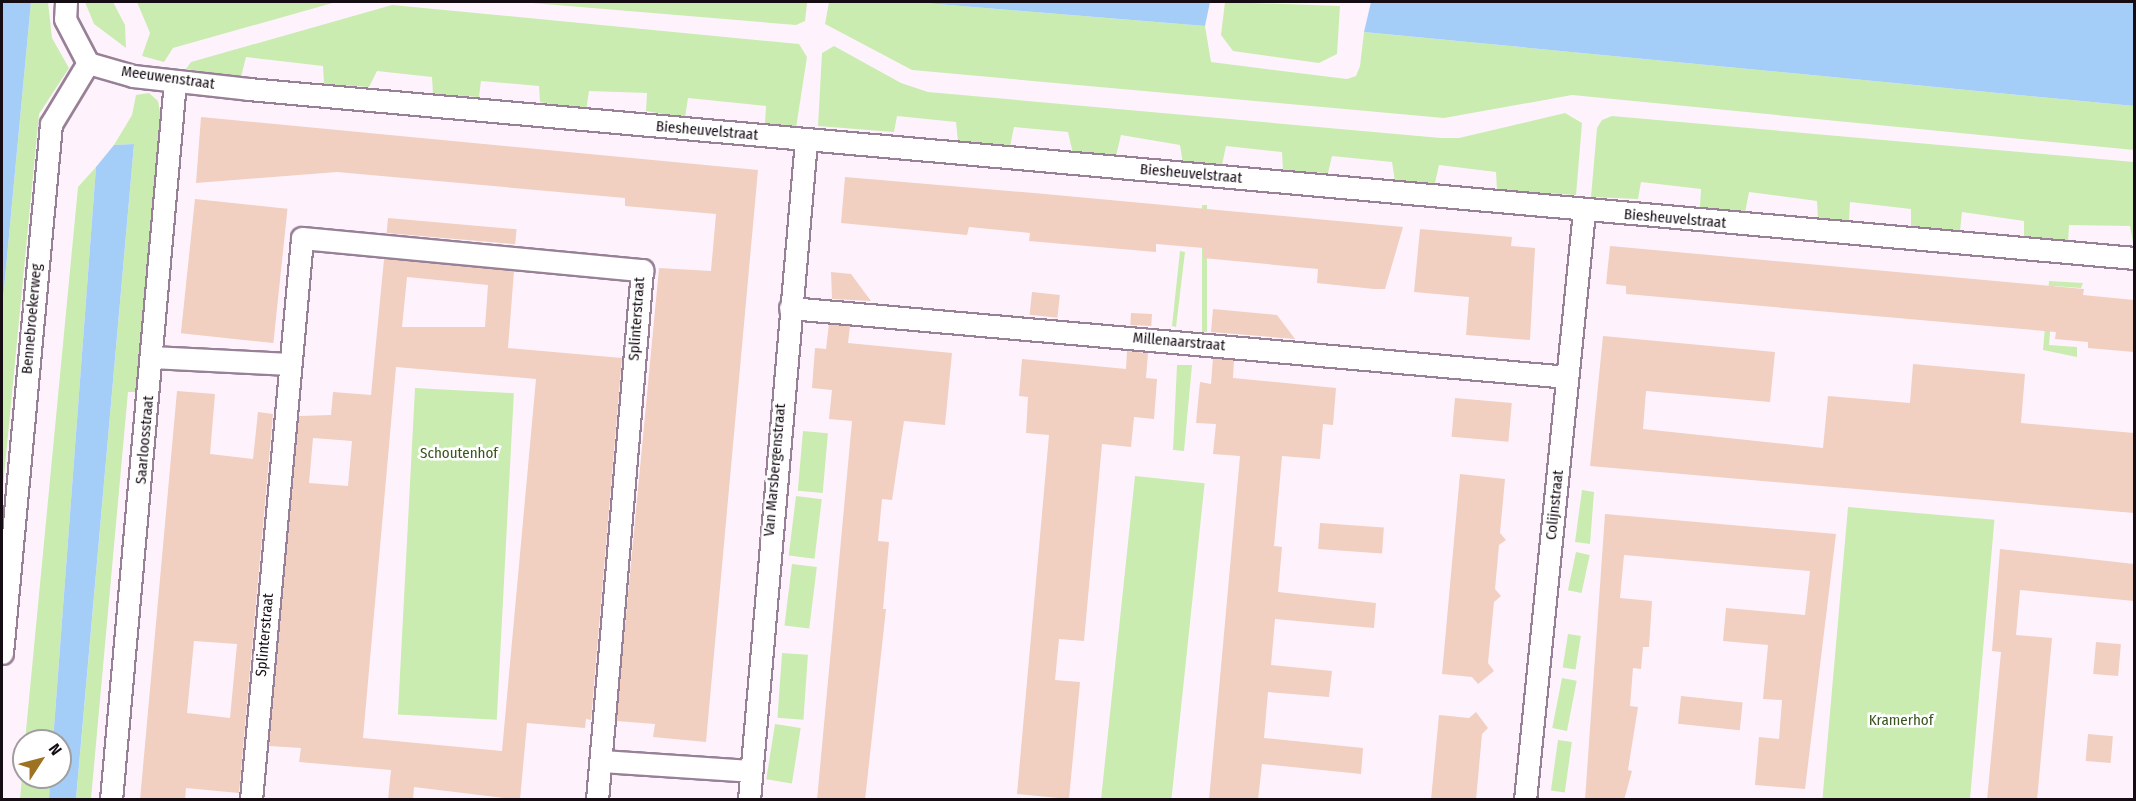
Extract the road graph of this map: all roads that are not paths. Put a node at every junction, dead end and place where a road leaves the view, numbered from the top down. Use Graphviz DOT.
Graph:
graph roads {
  1 [pos="66,2"];
  2 [pos="88,63"];
  3 [pos="175,81"];
  4 [pos="248,89"];
  5 [pos="806,140"];
  6 [pos="1584,211"];
  7 [pos="2134,258"];
  8 [pos="790,308"];
  9 [pos="152,357"];
  10 [pos="290,364"];
  11 [pos="1567,377"];
  12 [pos="2,653"];
  13 [pos="601,761"];
  14 [pos="751,771"];
  15 [pos="111,800"];
  16 [pos="251,800"];
  17 [pos="597,800"];
  18 [pos="749,800"];
  19 [pos="1525,800"];
  1 -- 2 [label="street"];
  2 -- 3 [label="street, Meeuwenstraat"];
  2 -- 12 [label="street, Bennebroekerweg"];
  3 -- 4 [label="street, Meeuwenstraat"];
  3 -- 9 [label="street, Saarloosstraat"];
  4 -- 5 [label="street, Biesheuvelstraat"];
  5 -- 6 [label="street, Biesheuvelstraat"];
  5 -- 8 [label="street, Van Marsbergenstraat"];
  6 -- 7 [label="street, Biesheuvelstraat"];
  6 -- 11 [label="street, Colijnstraat"];
  8 -- 11 [label="street, Millenaarstraat"];
  8 -- 14 [label="street, Van Marsbergenstraat"];
  9 -- 10 [label="street"];
  9 -- 15 [label="street, Saarloosstraat"];
  10 -- 13 [label="street, Splinterstraat"];
  10 -- 16 [label="street, Splinterstraat"];
  11 -- 19 [label="street, Colijnstraat"];
  13 -- 14 [label="street"];
  13 -- 17 [label="street, Splinterstraat"];
  14 -- 18 [label="street, Van Marsbergenstraat"];
}
